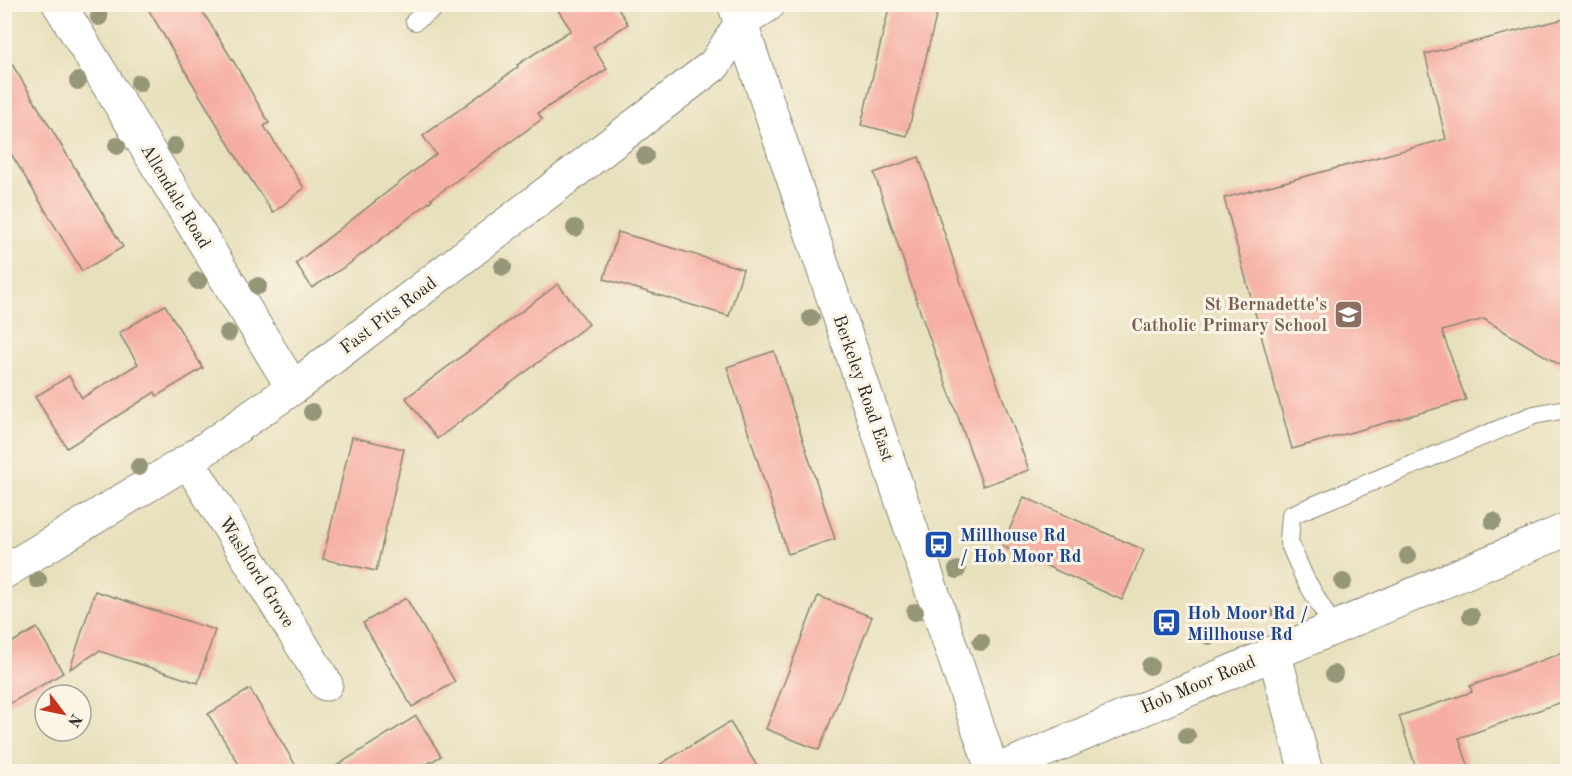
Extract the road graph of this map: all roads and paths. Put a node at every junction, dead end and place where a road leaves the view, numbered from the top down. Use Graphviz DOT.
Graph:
graph roads {
  1 [pos="59,4"];
  2 [pos="440,4"];
  3 [pos="769,4"];
  4 [pos="738,14"];
  5 [pos="415,21"];
  6 [pos="293,388"];
  7 [pos="1568,412"];
  8 [pos="188,461"];
  9 [pos="1568,529"];
  10 [pos="4,572"];
  11 [pos="1333,627"];
  12 [pos="1274,652"];
  13 [pos="326,684"];
  14 [pos="994,771"];
  15 [pos="1306,771"];
  1 -- 6 [label="street, Allendale Road"];
  2 -- 5 [label="lane"];
  3 -- 4 [label="street"];
  4 -- 6 [label="street, Fast Pits Road"];
  4 -- 14 [label="street, Berkeley Road East"];
  6 -- 8 [label="street, Fast Pits Road"];
  7 -- 11 [label="lane"];
  8 -- 10 [label="street, Fast Pits Road"];
  8 -- 13 [label="street, Washford Grove"];
  9 -- 11 [label="street, Hob Moor Road"];
  11 -- 12 [label="street, Hob Moor Road"];
  12 -- 14 [label="street, Hob Moor Road"];
  12 -- 15 [label="street"];
}
